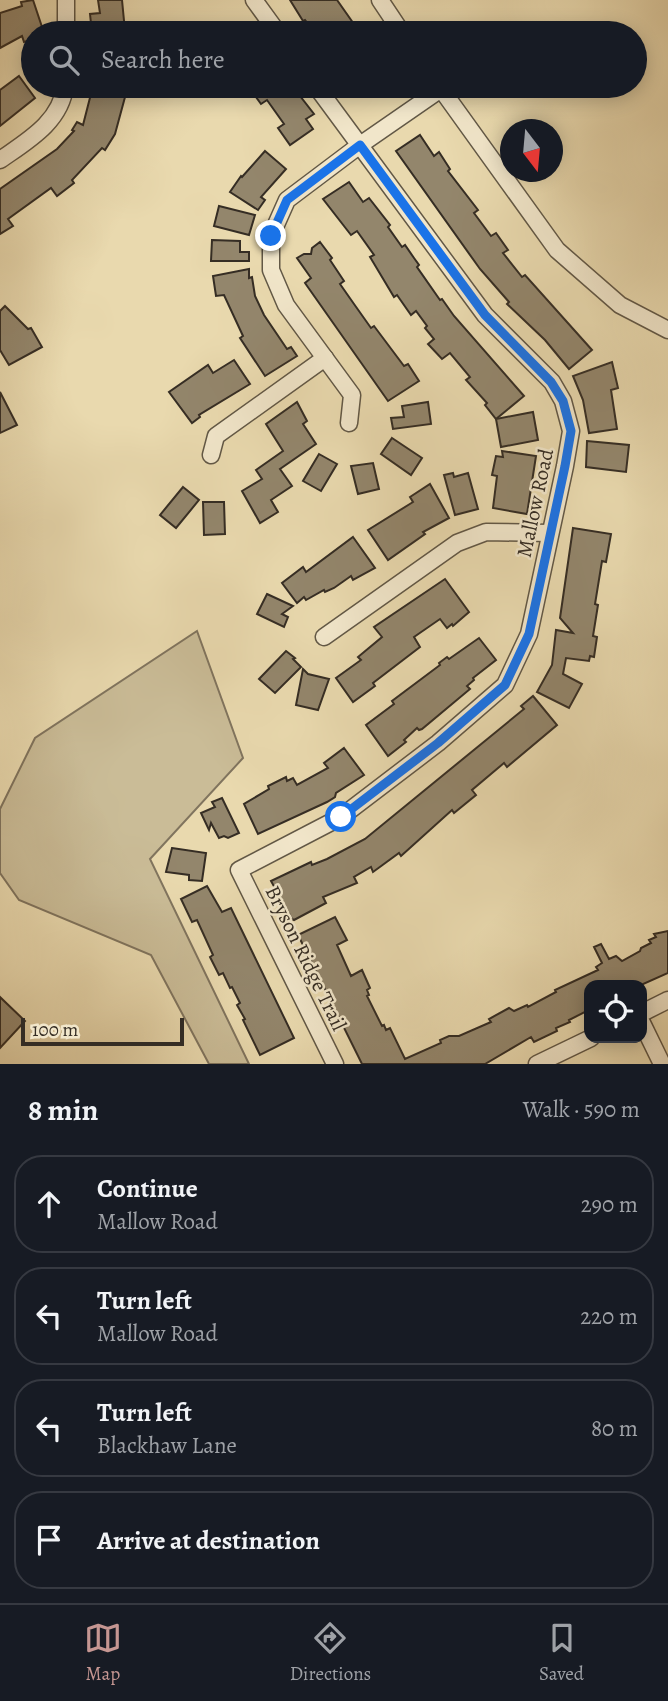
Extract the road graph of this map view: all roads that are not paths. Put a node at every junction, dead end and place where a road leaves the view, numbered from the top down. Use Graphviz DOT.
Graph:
graph roads {
  1 [pos="66,0"];
  2 [pos="254,0"];
  3 [pos="380,0"];
  4 [pos="66,21"];
  5 [pos="269,21"];
  6 [pos="394,21"];
  7 [pos="61,98"];
  8 [pos="325,98"];
  9 [pos="426,98"];
  10 [pos="447,98"];
  11 [pos="360,145"];
  12 [pos="0,160"];
  13 [pos="668,330"];
  14 [pos="324,358"];
  15 [pos="349,423"];
  16 [pos="211,455"];
  17 [pos="550,533"];
  18 [pos="324,637"];
  19 [pos="239,870"];
  20 [pos="668,1000"];
  21 [pos="647,1010"];
  22 [pos="647,1033"];
  23 [pos="584,1041"];
  24 [pos="335,1064"];
  25 [pos="537,1064"];
  26 [pos="662,1064"];
  1 -- 4 [label="street"];
  2 -- 5 [label="street"];
  3 -- 6 [label="street"];
  7 -- 12 [label="street"];
  8 -- 11 [label="street, Mallow Road"];
  9 -- 11 [label="street"];
  10 -- 13 [label="street"];
  11 -- 14 [label="street"];
  11 -- 17 [label="street, Mallow Road"];
  14 -- 15 [label="street"];
  14 -- 16 [label="street"];
  17 -- 18 [label="street"];
  17 -- 19 [label="street, Mallow Road"];
  19 -- 24 [label="street, Bryson Ridge Trail"];
  20 -- 21 [label="street"];
  22 -- 26 [label="street"];
  23 -- 25 [label="street"];
}
